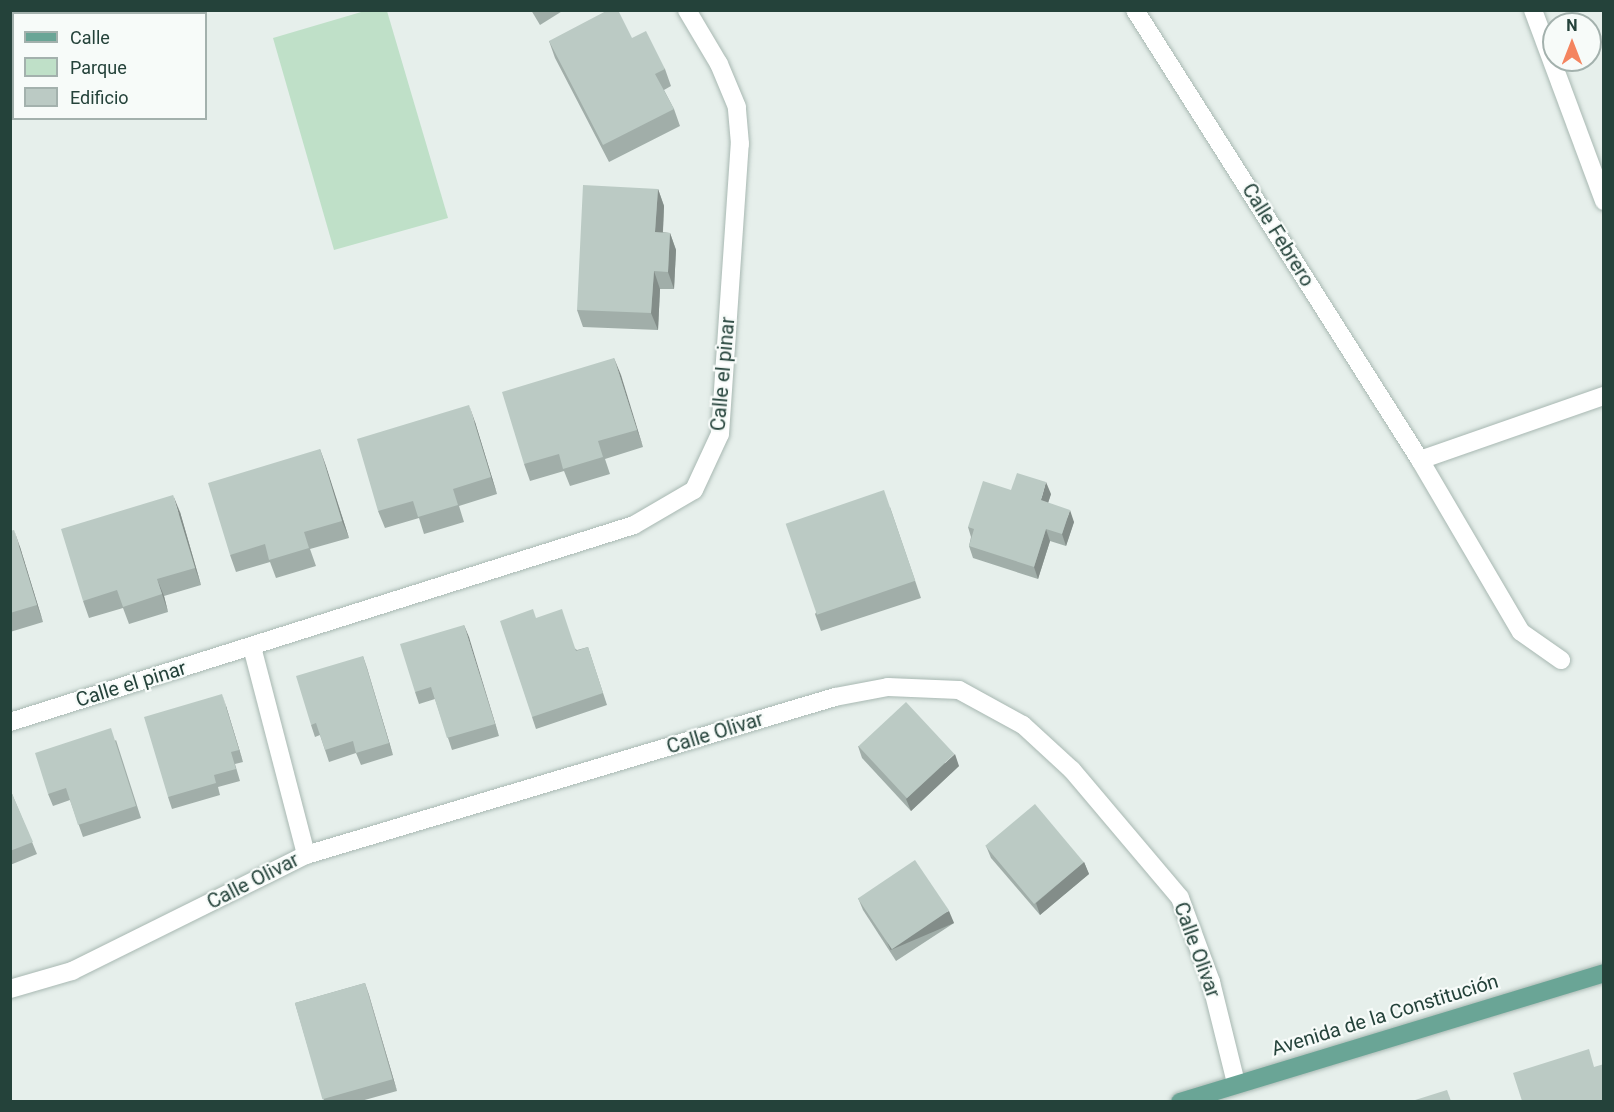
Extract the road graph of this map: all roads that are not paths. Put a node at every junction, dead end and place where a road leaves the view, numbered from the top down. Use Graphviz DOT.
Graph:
graph roads {
  1 [pos="687,10"];
  2 [pos="1135,10"];
  3 [pos="1533,10"];
  4 [pos="1604,201"];
  5 [pos="1604,396"];
  6 [pos="1420,460"];
  7 [pos="252,647"];
  8 [pos="1561,660"];
  9 [pos="10,722"];
  10 [pos="306,855"];
  11 [pos="1604,973"];
  12 [pos="10,989"];
  13 [pos="1236,1083"];
  14 [pos="1180,1101"];
  1 -- 7 [label="street, Calle el pinar"];
  2 -- 6 [label="street, Calle Febrero"];
  3 -- 4 [label="street"];
  5 -- 6 [label="street"];
  6 -- 8 [label="street, Calle Febrero"];
  7 -- 9 [label="street, Calle el pinar"];
  7 -- 10 [label="street"];
  10 -- 12 [label="street, Calle Olivar"];
  10 -- 13 [label="street, Calle Olivar"];
  11 -- 13 [label="main road, Avenida de la Constitución"];
  13 -- 14 [label="main road, Avenida de la Constitución"];
}
